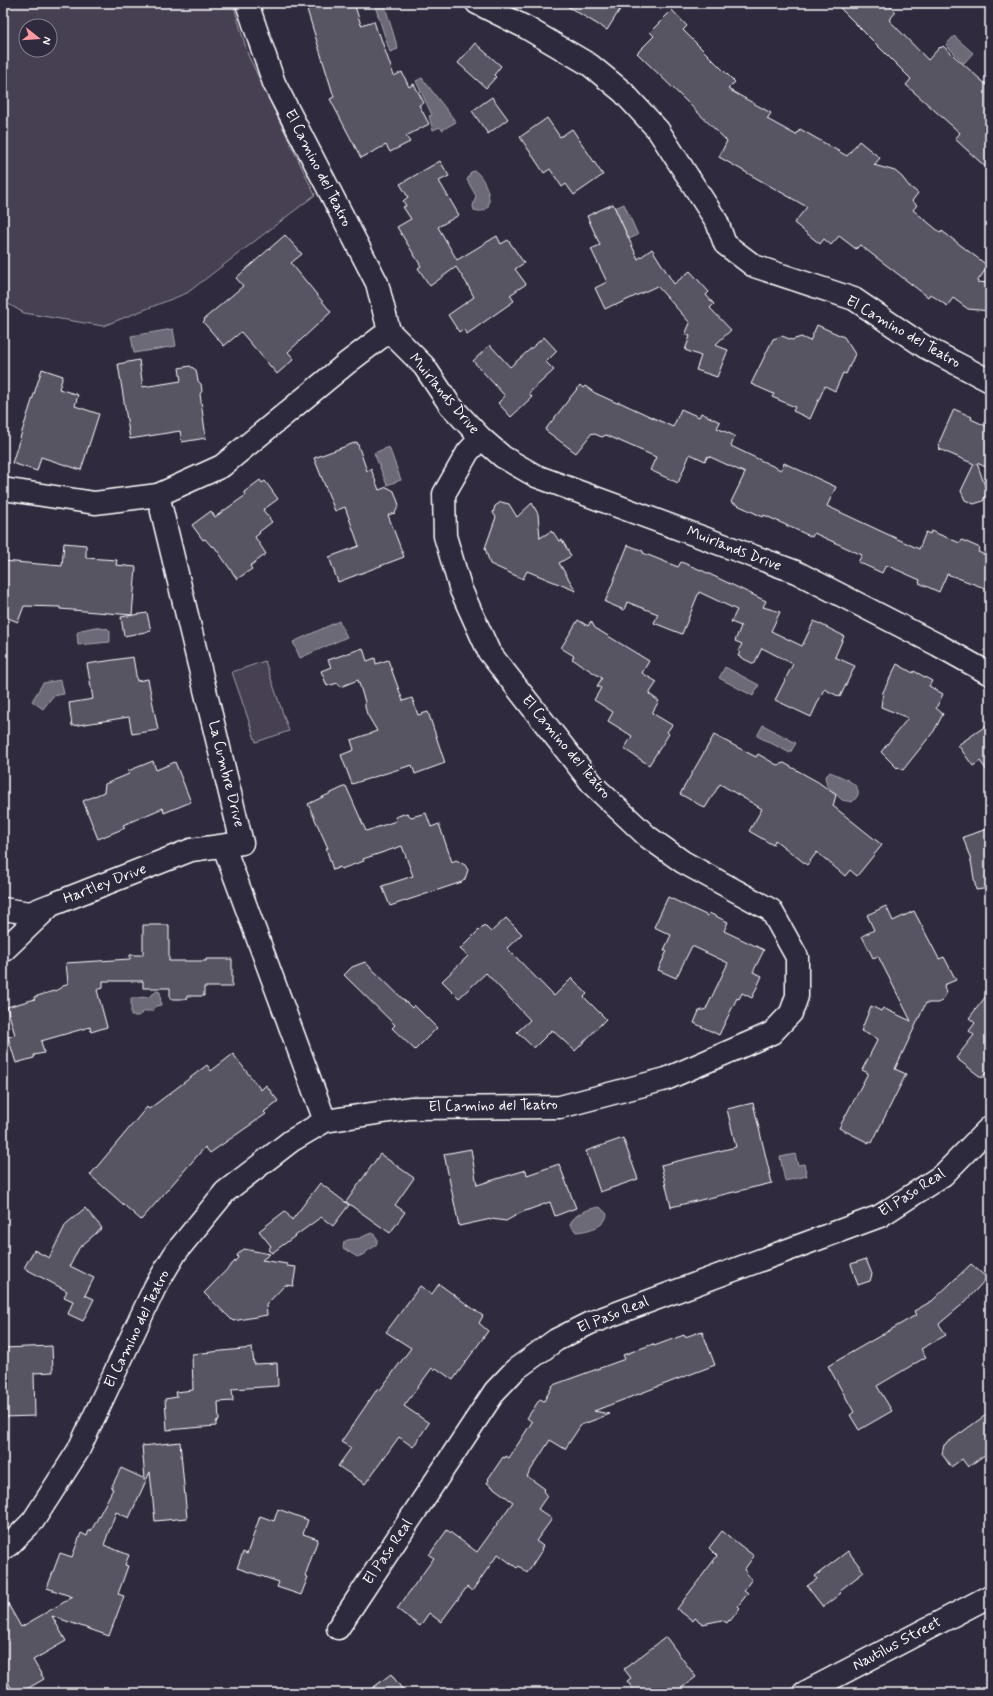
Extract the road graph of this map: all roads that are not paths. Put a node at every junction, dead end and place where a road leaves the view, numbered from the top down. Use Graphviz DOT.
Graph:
graph roads {
  1 [pos="247,3"];
  2 [pos="477,3"];
  3 [pos="389,332"];
  4 [pos="990,381"];
  5 [pos="481,438"];
  6 [pos="3,489"];
  7 [pos="158,495"];
  8 [pos="990,674"];
  9 [pos="224,847"];
  10 [pos="51,905"];
  11 [pos="3,909"];
  12 [pos="3,951"];
  13 [pos="325,1121"];
  14 [pos="990,1127"];
  15 [pos="3,1549"];
  16 [pos="990,1596"];
  17 [pos="338,1628"];
  18 [pos="804,1693"];
  1 -- 3 [label="street, El Camino del Teatro"];
  2 -- 4 [label="street, El Camino del Teatro"];
  3 -- 5 [label="street, Muirlands Drive"];
  3 -- 7 [label="street"];
  5 -- 8 [label="street, Muirlands Drive"];
  5 -- 13 [label="street, El Camino del Teatro"];
  6 -- 7 [label="street"];
  7 -- 9 [label="street, La Cumbre Drive"];
  9 -- 10 [label="street, Hartley Drive"];
  9 -- 13 [label="street, La Cumbre Drive"];
  10 -- 11 [label="street"];
  10 -- 12 [label="street, Hartley Drive"];
  13 -- 15 [label="street, El Camino del Teatro"];
  14 -- 17 [label="street, El Paso Real"];
  16 -- 18 [label="street, Nautilus Street"];
}
